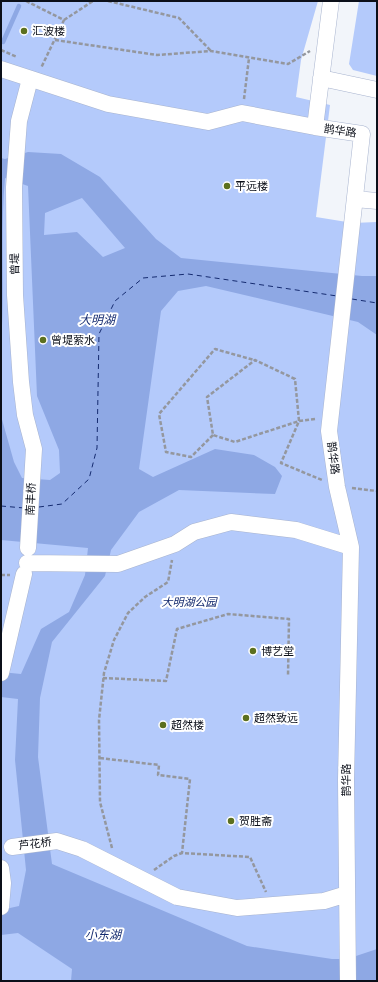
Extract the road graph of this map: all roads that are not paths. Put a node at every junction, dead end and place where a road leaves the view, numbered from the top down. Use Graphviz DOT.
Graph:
graph roads {
  1 [pos="331,1"];
  2 [pos="1,69"];
  3 [pos="32,72"];
  4 [pos="321,78"];
  5 [pos="377,90"];
  6 [pos="315,126"];
  7 [pos="355,199"];
  8 [pos="377,201"];
  9 [pos="34,449"];
  10 [pos="352,547"];
  11 [pos="26,562"];
  12 [pos="2,668"];
  13 [pos="12,847"];
  14 [pos="1,868"];
  15 [pos="347,894"];
  16 [pos="1,904"];
  17 [pos="348,981"];
  1 -- 4 [label="lane, 鹊华路"];
  2 -- 3 [label="lane"];
  3 -- 6 [label="lane"];
  3 -- 9 [label="lane, 曾堤"];
  4 -- 5 [label="lane"];
  4 -- 6 [label="lane, 鹊华路"];
  6 -- 7 [label="lane, 鹊华路"];
  7 -- 8 [label="lane"];
  7 -- 10 [label="lane, 鹊华路"];
  9 -- 11 [label="lane, 南丰桥"];
  10 -- 11 [label="lane"];
  10 -- 15 [label="lane, 鹊华路"];
  11 -- 12 [label="lane, 南丰桥"];
  13 -- 15 [label="lane, 芦花桥"];
  14 -- 16 [label="lane"];
  15 -- 17 [label="lane, 鹊华路"];
}
